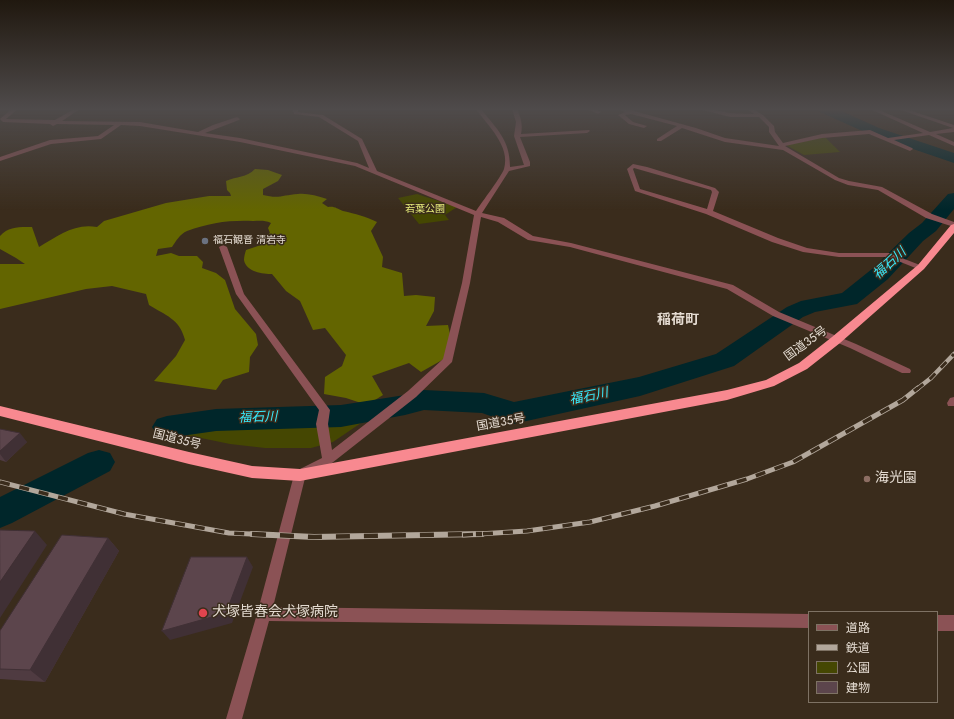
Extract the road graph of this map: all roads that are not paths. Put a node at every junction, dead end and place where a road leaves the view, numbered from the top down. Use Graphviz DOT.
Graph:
graph roads {
  1 [pos="48,143"];
  2 [pos="252,143"];
  3 [pos="361,143"];
  4 [pos="504,143"];
  5 [pos="520,143"];
  6 [pos="758,143"];
  7 [pos="780,143"];
  8 [pos="796,143"];
  9 [pos="896,143"];
  10 [pos="783,146"];
  11 [pos="910,149"];
  12 [pos="0,159"];
  13 [pos="507,169"];
  14 [pos="374,172"];
  15 [pos="709,212"];
  16 [pos="478,214"];
  17 [pos="954,226"];
  18 [pos="223,247"];
  19 [pos="921,267"];
  20 [pos="836,340"];
  21 [pos="906,371"];
  22 [pos="0,411"];
  23 [pos="328,460"];
  24 [pos="300,475"];
  25 [pos="264,614"];
  26 [pos="808,621"];
  27 [pos="938,623"];
  28 [pos="954,623"];
  29 [pos="234,719"];
  1 -- 12 [label="street"];
  2 -- 14 [label="street"];
  3 -- 14 [label="street"];
  4 -- 13 [label="street"];
  5 -- 13 [label="street"];
  6 -- 10 [label="street"];
  7 -- 10 [label="street"];
  8 -- 10 [label="street"];
  9 -- 11 [label="street"];
  10 -- 17 [label="street"];
  13 -- 16 [label="street"];
  14 -- 16 [label="street"];
  15 -- 15 [label="street"];
  15 -- 19 [label="street"];
  16 -- 20 [label="street"];
  16 -- 23 [label="street"];
  17 -- 19 [label="highway, 国道35号"];
  18 -- 23 [label="street"];
  19 -- 20 [label="highway, 国道35号"];
  20 -- 21 [label="street"];
  20 -- 24 [label="highway, 国道35号"];
  22 -- 24 [label="highway, 国道35号"];
  23 -- 24 [label="street"];
  24 -- 25 [label="street"];
  25 -- 26 [label="street"];
  25 -- 29 [label="street"];
  27 -- 28 [label="street"];
}
